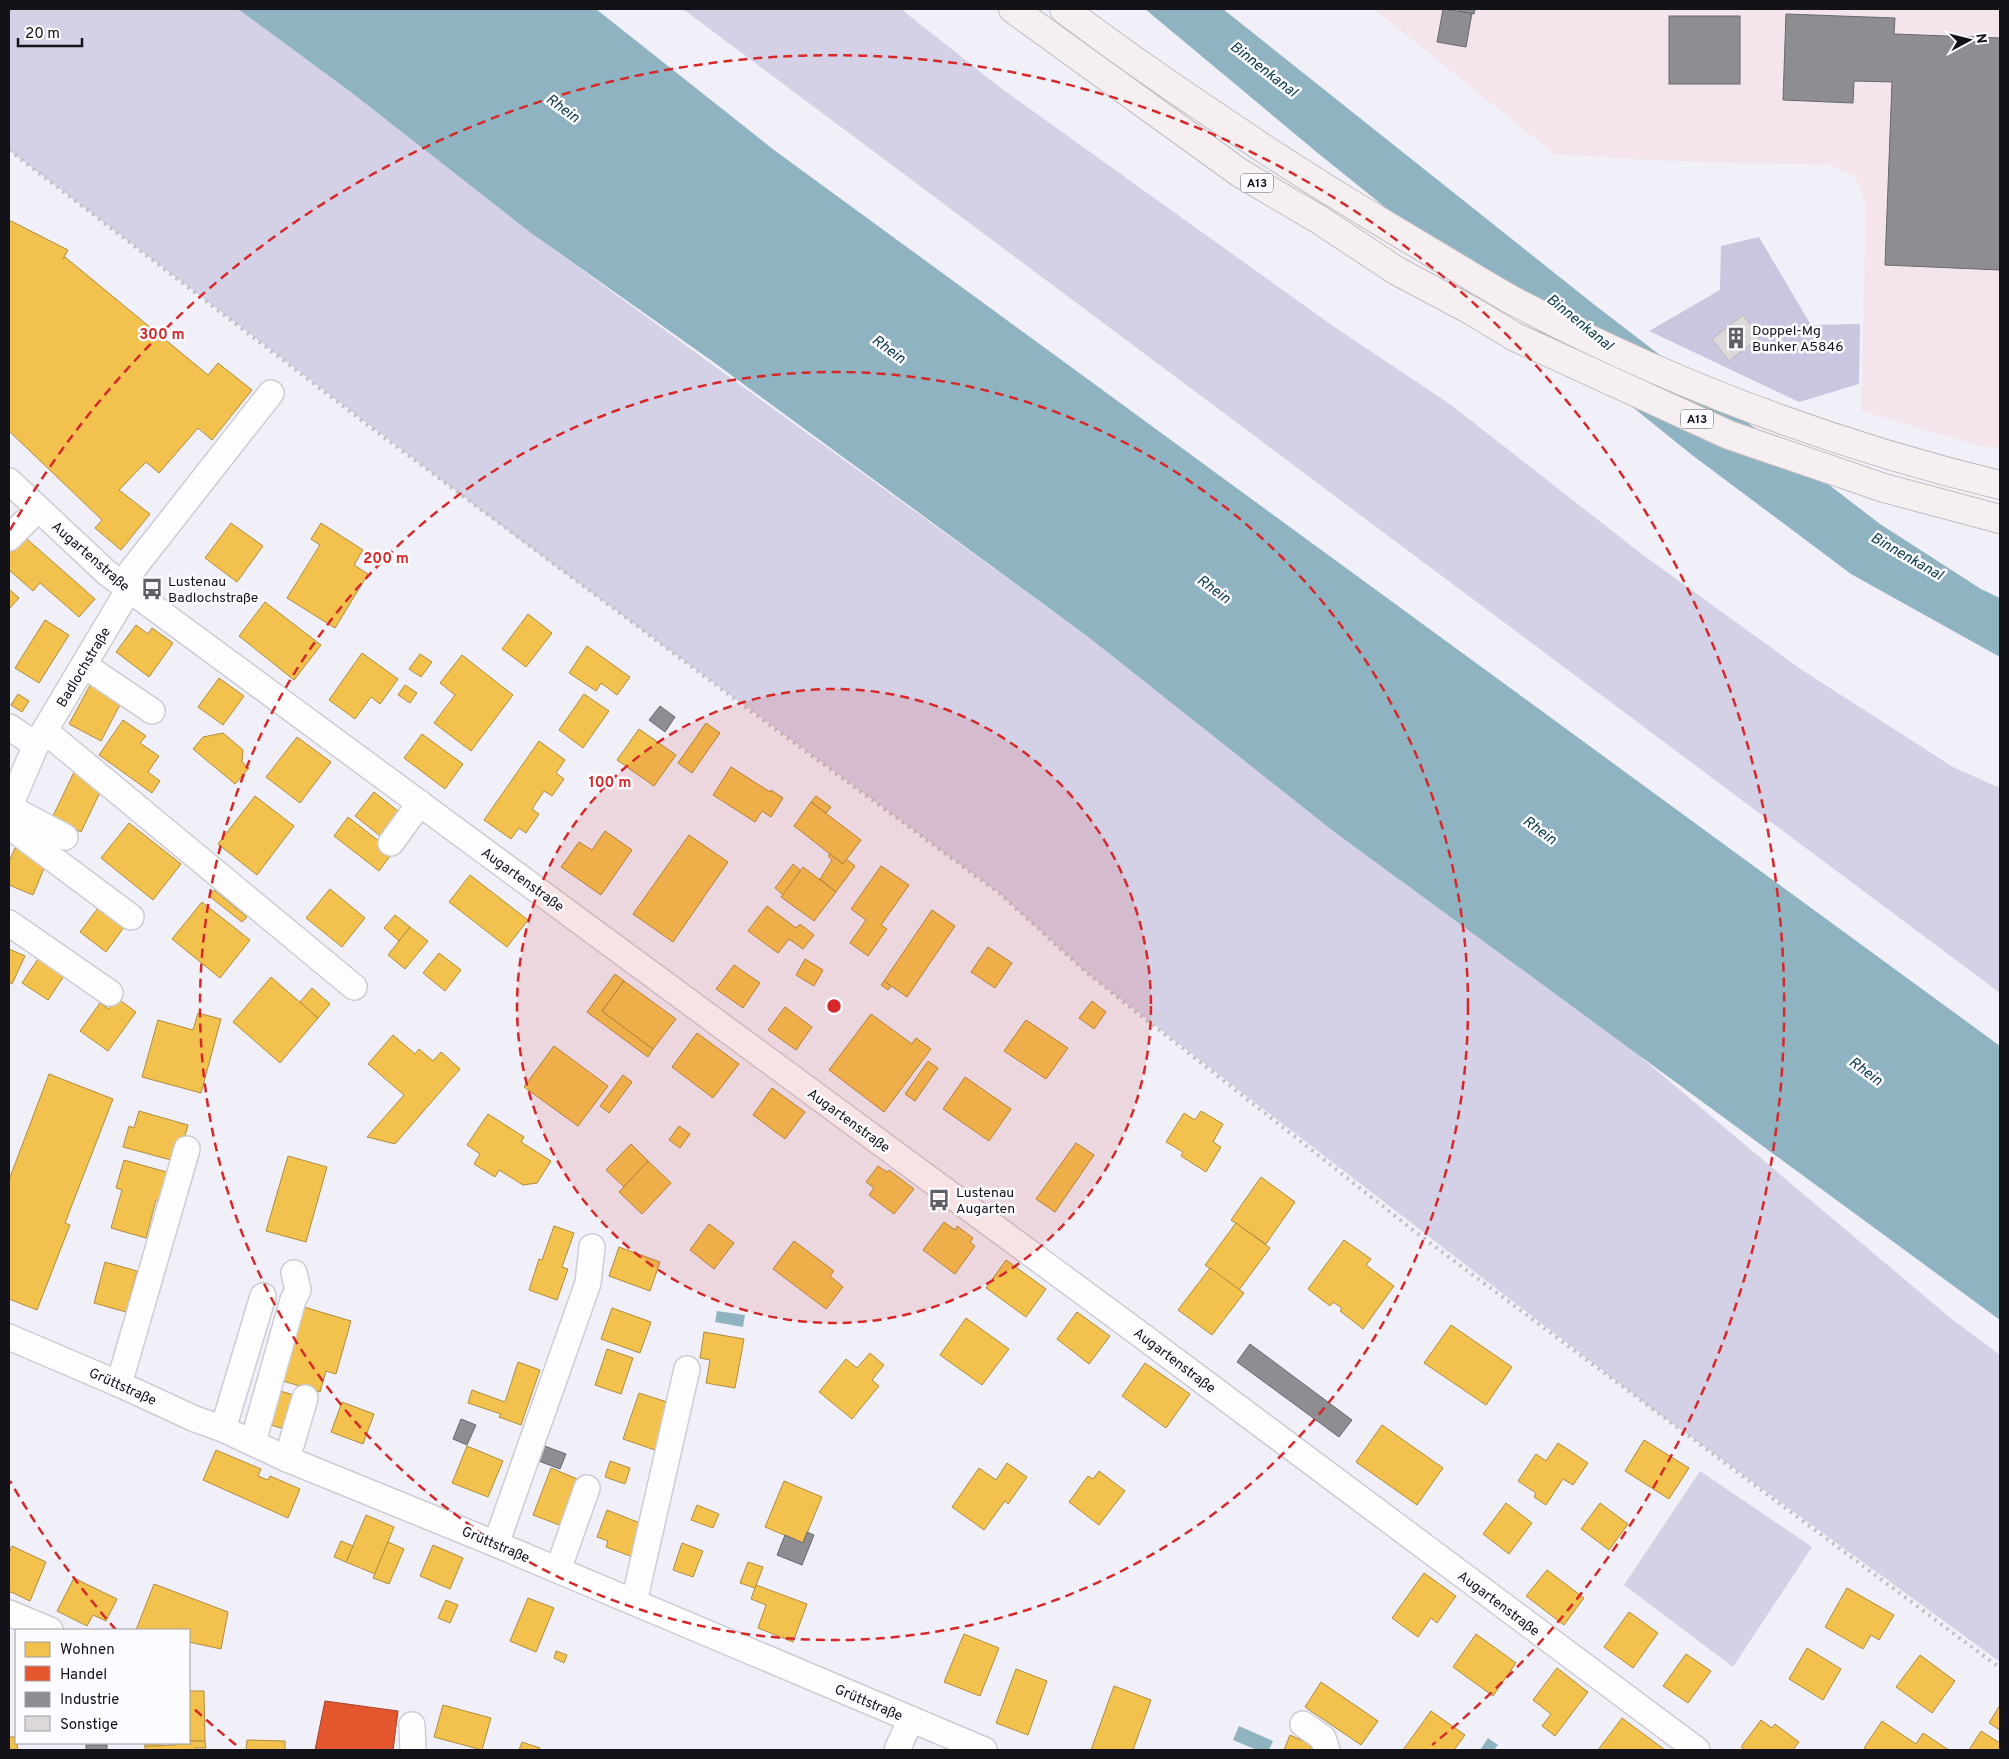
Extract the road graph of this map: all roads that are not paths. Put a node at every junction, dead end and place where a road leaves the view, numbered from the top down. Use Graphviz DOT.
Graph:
graph roads {
  1 [pos="1013,9"];
  2 [pos="1064,9"];
  3 [pos="271,393"];
  4 [pos="2000,485"];
  5 [pos="24,495"];
  6 [pos="9,515"];
  7 [pos="2000,519"];
  8 [pos="9,538"];
  9 [pos="129,589"];
  10 [pos="84,665"];
  11 [pos="152,711"];
  12 [pos="9,727"];
  13 [pos="41,738"];
  14 [pos="420,803"];
  15 [pos="9,808"];
  16 [pos="9,826"];
  17 [pos="65,837"];
  18 [pos="391,843"];
  19 [pos="131,916"];
  20 [pos="9,923"];
  21 [pos="354,987"];
  22 [pos="110,993"];
  23 [pos="187,1149"];
  24 [pos="592,1247"];
  25 [pos="294,1273"];
  26 [pos="263,1296"];
  27 [pos="9,1337"];
  28 [pos="687,1369"];
  29 [pos="119,1384"];
  30 [pos="305,1398"];
  31 [pos="223,1428"];
  32 [pos="253,1442"];
  33 [pos="287,1459"];
  34 [pos="587,1488"];
  35 [pos="496,1544"];
  36 [pos="558,1570"];
  37 [pos="634,1602"];
  38 [pos="9,1613"];
  39 [pos="48,1629"];
  40 [pos="911,1719"];
  41 [pos="1303,1724"];
  42 [pos="412,1725"];
  43 [pos="414,1750"];
  44 [pos="897,1750"];
  45 [pos="984,1750"];
  46 [pos="1327,1750"];
  47 [pos="1697,1750"];
  1 -- 7 [label="highway, A13"];
  2 -- 4 [label="highway, A13"];
  3 -- 9 [label="street, Badlochstraße"];
  5 -- 6 [label="street"];
  5 -- 8 [label="street"];
  5 -- 9 [label="street, Augartenstraße"];
  9 -- 10 [label="street, Badlochstraße"];
  9 -- 14 [label="street, Augartenstraße"];
  10 -- 11 [label="street"];
  10 -- 13 [label="street, Badlochstraße"];
  12 -- 13 [label="street"];
  13 -- 15 [label="street, Badlochstraße"];
  13 -- 21 [label="street"];
  14 -- 18 [label="street"];
  14 -- 47 [label="street, Augartenstraße"];
  15 -- 17 [label="street"];
  16 -- 19 [label="street"];
  20 -- 22 [label="street"];
  23 -- 29 [label="street"];
  24 -- 35 [label="street"];
  25 -- 32 [label="street"];
  26 -- 31 [label="street"];
  27 -- 29 [label="street, Grüttstraße"];
  28 -- 37 [label="street"];
  29 -- 31 [label="street, Grüttstraße"];
  30 -- 33 [label="street"];
  31 -- 32 [label="street, Grüttstraße"];
  32 -- 33 [label="street, Grüttstraße"];
  33 -- 35 [label="street, Grüttstraße"];
  34 -- 36 [label="street"];
  35 -- 36 [label="street, Grüttstraße"];
  36 -- 37 [label="street, Grüttstraße"];
  37 -- 40 [label="street, Grüttstraße"];
  38 -- 39 [label="street"];
  40 -- 44 [label="street"];
  40 -- 45 [label="street, Grüttstraße"];
  41 -- 46 [label="street"];
  42 -- 43 [label="street"];
}
